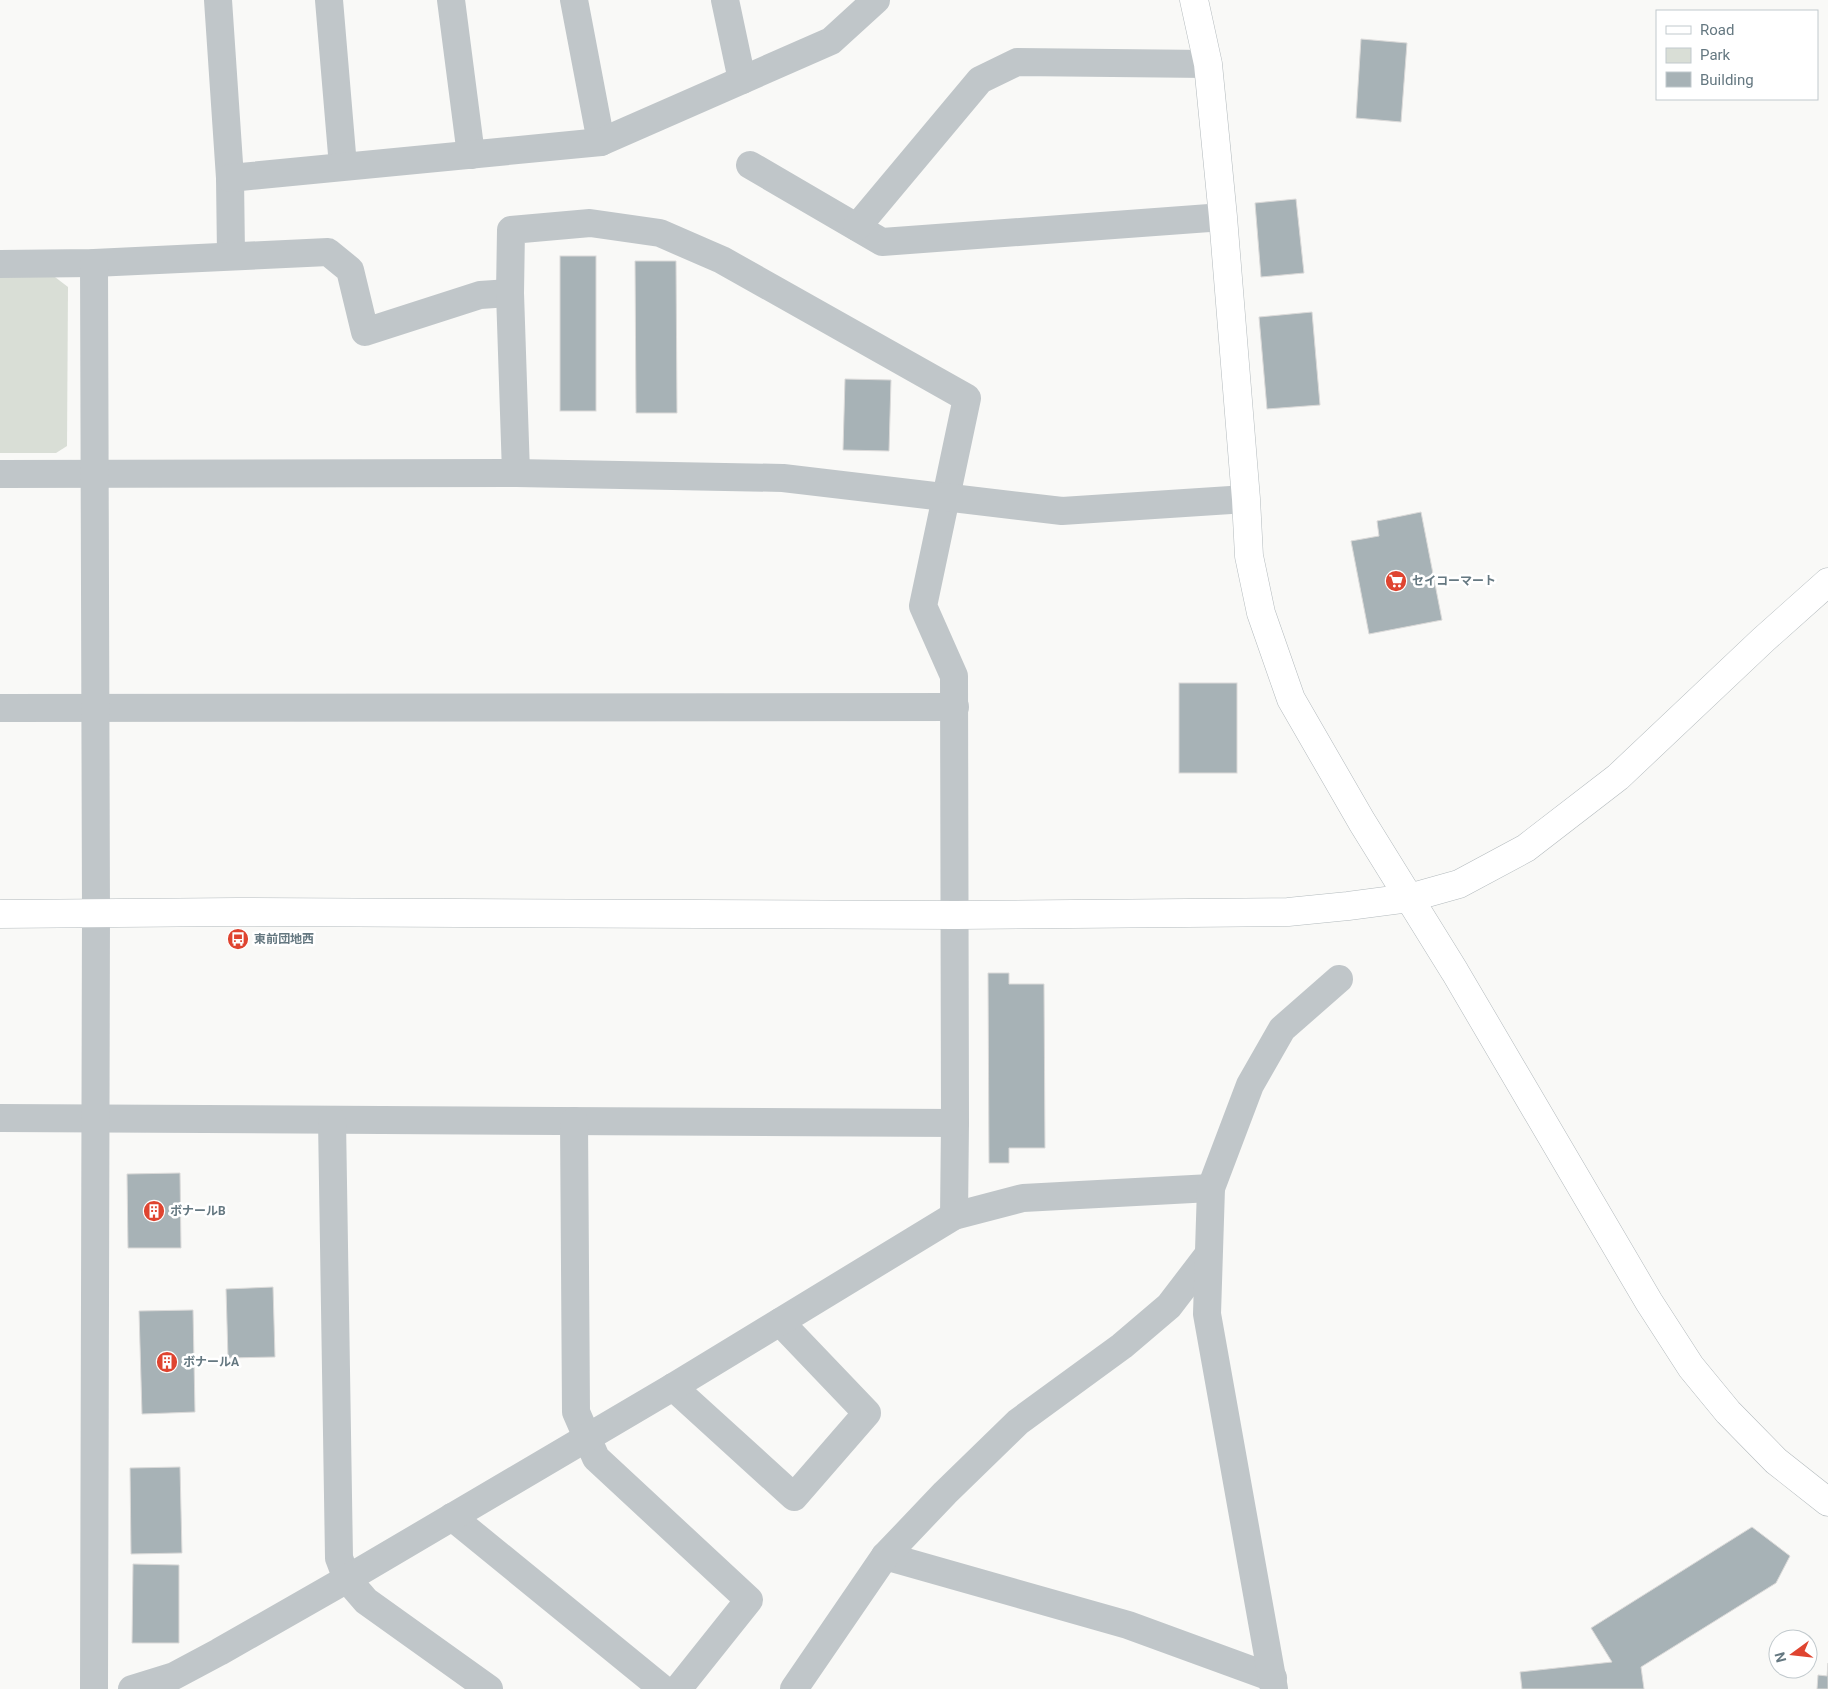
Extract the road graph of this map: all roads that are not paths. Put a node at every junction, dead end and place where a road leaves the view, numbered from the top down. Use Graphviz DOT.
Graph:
graph roads {
  1 [pos="218,0"];
  2 [pos="328,0"];
  3 [pos="451,0"];
  4 [pos="574,0"];
  5 [pos="725,0"];
  6 [pos="875,0"];
  7 [pos="1194,0"];
  8 [pos="1208,64"];
  9 [pos="742,80"];
  10 [pos="601,142"];
  11 [pos="471,154"];
  12 [pos="750,165"];
  13 [pos="343,166"];
  14 [pos="230,178"];
  15 [pos="1224,217"];
  16 [pos="856,227"];
  17 [pos="231,255"];
  18 [pos="94,263"];
  19 [pos="0,264"];
  20 [pos="510,293"];
  21 [pos="94,473"];
  22 [pos="516,473"];
  23 [pos="0,474"];
  24 [pos="947,498"];
  25 [pos="1246,498"];
  26 [pos="1828,582"];
  27 [pos="955,707"];
  28 [pos="0,708"];
  29 [pos="94,708"];
  30 [pos="1409,898"];
  31 [pos="0,914"];
  32 [pos="96,914"];
  33 [pos="956,915"];
  34 [pos="1339,979"];
  35 [pos="0,1118"];
  36 [pos="96,1118"];
  37 [pos="332,1120"];
  38 [pos="574,1121"];
  39 [pos="955,1123"];
  40 [pos="1211,1188"];
  41 [pos="954,1216"];
  42 [pos="1208,1255"];
  43 [pos="780,1322"];
  44 [pos="673,1387"];
  45 [pos="586,1438"];
  46 [pos="1828,1502"];
  47 [pos="452,1517"];
  48 [pos="885,1556"];
  49 [pos="347,1579"];
  50 [pos="178,1682"];
  51 [pos="1274,1684"];
  52 [pos="94,1689"];
  53 [pos="132,1689"];
  54 [pos="489,1689"];
  55 [pos="663,1689"];
  56 [pos="678,1689"];
  57 [pos="794,1689"];
  1 -- 14 [label="street"];
  2 -- 13 [label="street"];
  3 -- 11 [label="street"];
  4 -- 10 [label="street"];
  5 -- 9 [label="street"];
  6 -- 9 [label="street"];
  7 -- 8 [label="street"];
  8 -- 15 [label="street"];
  8 -- 16 [label="street"];
  9 -- 10 [label="street"];
  10 -- 11 [label="street"];
  11 -- 13 [label="street"];
  12 -- 16 [label="street"];
  13 -- 14 [label="street"];
  14 -- 17 [label="street"];
  15 -- 16 [label="street"];
  15 -- 25 [label="street"];
  17 -- 18 [label="street"];
  17 -- 20 [label="street"];
  18 -- 19 [label="street"];
  18 -- 21 [label="street"];
  20 -- 22 [label="street"];
  20 -- 24 [label="street"];
  21 -- 22 [label="street"];
  21 -- 23 [label="street"];
  21 -- 29 [label="street"];
  22 -- 24 [label="street"];
  24 -- 25 [label="street"];
  24 -- 27 [label="street"];
  25 -- 30 [label="street"];
  26 -- 30 [label="street"];
  27 -- 29 [label="street"];
  27 -- 33 [label="street"];
  28 -- 29 [label="street"];
  29 -- 32 [label="street"];
  30 -- 33 [label="street"];
  30 -- 46 [label="street"];
  31 -- 32 [label="street"];
  32 -- 33 [label="street"];
  32 -- 36 [label="street"];
  33 -- 39 [label="street"];
  34 -- 40 [label="street"];
  35 -- 36 [label="street"];
  36 -- 37 [label="street"];
  36 -- 52 [label="street"];
  37 -- 38 [label="street"];
  37 -- 49 [label="street"];
  38 -- 39 [label="street"];
  38 -- 45 [label="street"];
  39 -- 41 [label="street"];
  40 -- 41 [label="street"];
  40 -- 42 [label="street"];
  41 -- 43 [label="street"];
  42 -- 48 [label="street"];
  42 -- 51 [label="street"];
  43 -- 44 [label="street"];
  43 -- 44 [label="street"];
  44 -- 45 [label="street"];
  45 -- 47 [label="street"];
  45 -- 56 [label="street"];
  47 -- 49 [label="street"];
  47 -- 55 [label="street"];
  48 -- 51 [label="street"];
  48 -- 57 [label="street"];
  49 -- 50 [label="street"];
  49 -- 54 [label="street"];
  50 -- 53 [label="street"];
}
